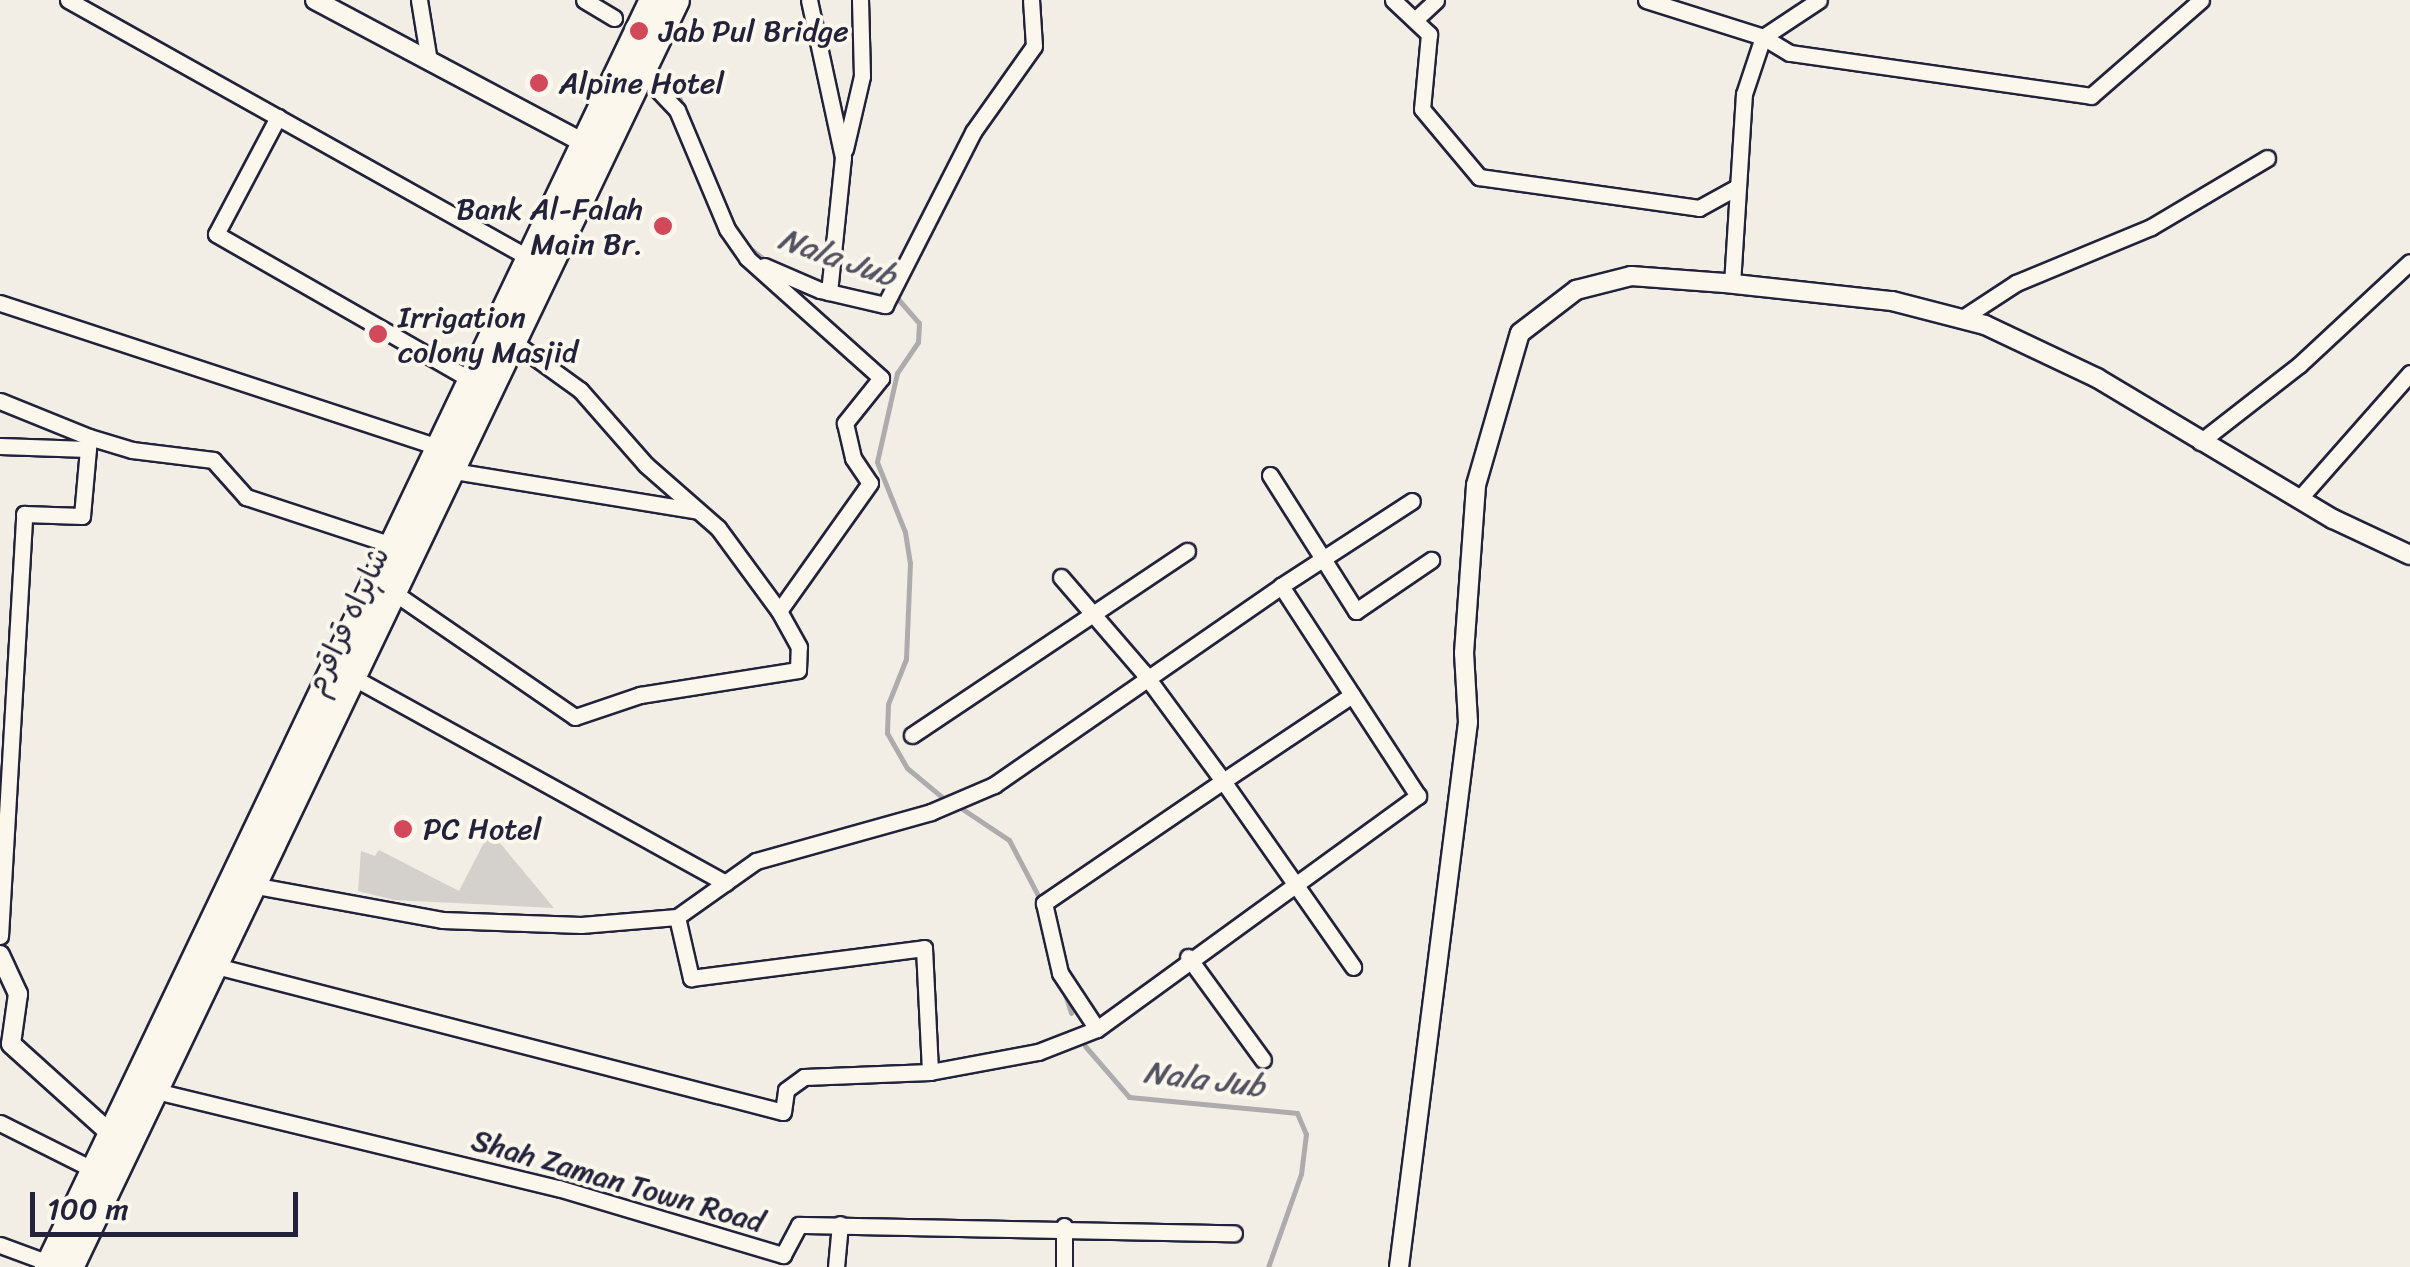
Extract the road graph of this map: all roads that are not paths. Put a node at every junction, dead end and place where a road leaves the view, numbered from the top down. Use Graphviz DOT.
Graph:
graph roads {
  1 [pos="68,0"];
  2 [pos="315,0"];
  3 [pos="419,0"];
  4 [pos="584,0"];
  5 [pos="676,0"];
  6 [pos="809,0"];
  7 [pos="860,0"];
  8 [pos="1032,0"];
  9 [pos="1393,0"];
  10 [pos="1436,0"];
  11 [pos="1646,0"];
  12 [pos="1820,0"];
  13 [pos="2200,0"];
  14 [pos="649,8"];
  15 [pos="614,18"];
  16 [pos="1417,18"];
  17 [pos="1763,38"];
  18 [pos="429,61"];
  19 [pos="639,63"];
  20 [pos="278,117"];
  21 [pos="586,144"];
  22 [pos="843,157"];
  23 [pos="2267,158"];
  24 [pos="1736,187"];
  25 [pos="747,258"];
  26 [pos="531,259"];
  27 [pos="2410,262"];
  28 [pos="1732,284"];
  29 [pos="829,292"];
  30 [pos="0,303"];
  31 [pos="1961,319"];
  32 [pos="514,343"];
  33 [pos="2410,373"];
  34 [pos="474,382"];
  35 [pos="0,401"];
  36 [pos="2200,442"];
  37 [pos="89,443"];
  38 [pos="0,446"];
  39 [pos="442,448"];
  40 [pos="454,471"];
  41 [pos="1270,475"];
  42 [pos="2298,499"];
  43 [pos="1412,501"];
  44 [pos="699,511"];
  45 [pos="395,546"];
  46 [pos="1187,551"];
  47 [pos="2410,555"];
  48 [pos="1323,559"];
  49 [pos="1431,560"];
  50 [pos="1061,576"];
  51 [pos="1281,586"];
  52 [pos="396,594"];
  53 [pos="1090,610"];
  54 [pos="779,611"];
  55 [pos="0,656"];
  56 [pos="19,656"];
  57 [pos="1148,678"];
  58 [pos="356,679"];
  59 [pos="1352,695"];
  60 [pos="912,734"];
  61 [pos="1223,781"];
  62 [pos="1296,882"];
  63 [pos="725,883"];
  64 [pos="257,886"];
  65 [pos="677,918"];
  66 [pos="0,936"];
  67 [pos="0,955"];
  68 [pos="1188,957"];
  69 [pos="216,966"];
  70 [pos="1353,967"];
  71 [pos="1097,1029"];
  72 [pos="6,1042"];
  73 [pos="1262,1060"];
  74 [pos="930,1072"];
  75 [pos="156,1092"];
  76 [pos="0,1124"];
  77 [pos="111,1134"];
  78 [pos="94,1170"];
  79 [pos="840,1224"];
  80 [pos="1064,1226"];
  81 [pos="1234,1233"];
  82 [pos="0,1245"];
  83 [pos="783,1261"];
  84 [pos="55,1266"];
  85 [pos="836,1267"];
  86 [pos="1064,1267"];
  87 [pos="1398,1267"];
  1 -- 20 [label="street"];
  2 -- 18 [label="street"];
  3 -- 18 [label="street"];
  4 -- 15 [label="street"];
  5 -- 19 [label="highway, شاہراہ قراقرم"];
  6 -- 22 [label="street"];
  7 -- 22 [label="street"];
  8 -- 29 [label="street"];
  9 -- 16 [label="street"];
  10 -- 16 [label="street"];
  11 -- 17 [label="street"];
  12 -- 17 [label="street"];
  13 -- 17 [label="street"];
  14 -- 19 [label="highway, شاہراہ قراقرم"];
  16 -- 24 [label="street"];
  17 -- 24 [label="street"];
  18 -- 21 [label="street"];
  19 -- 21 [label="highway, شاہراہ قراقرم"];
  19 -- 25 [label="street"];
  19 -- 32 [label="highway, شاہراہ قراقرم"];
  20 -- 26 [label="street"];
  20 -- 34 [label="street"];
  21 -- 26 [label="highway, شاہراہ قراقرم"];
  22 -- 29 [label="street"];
  23 -- 31 [label="street"];
  24 -- 28 [label="street"];
  25 -- 29 [label="street"];
  25 -- 54 [label="street"];
  26 -- 34 [label="highway, شاہراہ قراقرم"];
  27 -- 36 [label="street"];
  28 -- 31 [label="street"];
  28 -- 87 [label="street"];
  30 -- 39 [label="street"];
  31 -- 36 [label="street"];
  32 -- 40 [label="highway, شاہراہ قراقرم"];
  32 -- 44 [label="street"];
  33 -- 42 [label="street"];
  34 -- 39 [label="highway, شاہراہ قراقرم"];
  35 -- 37 [label="street"];
  36 -- 42 [label="street"];
  37 -- 38 [label="street"];
  37 -- 45 [label="street"];
  37 -- 56 [label="street"];
  39 -- 45 [label="highway, شاہراہ قراقرم"];
  40 -- 44 [label="street"];
  40 -- 52 [label="highway, شاہراہ قراقرم"];
  41 -- 48 [label="street"];
  42 -- 47 [label="street"];
  43 -- 48 [label="street"];
  44 -- 54 [label="street"];
  45 -- 77 [label="highway, شاہراہ قراقرم"];
  46 -- 53 [label="street"];
  48 -- 49 [label="street"];
  48 -- 51 [label="street"];
  50 -- 53 [label="street"];
  51 -- 57 [label="street"];
  51 -- 59 [label="street"];
  52 -- 54 [label="street"];
  52 -- 58 [label="highway, شاہراہ قراقرم"];
  53 -- 57 [label="street"];
  53 -- 60 [label="street"];
  55 -- 56 [label="street"];
  56 -- 66 [label="street"];
  57 -- 61 [label="street"];
  57 -- 63 [label="street"];
  58 -- 63 [label="street"];
  58 -- 64 [label="highway, شاہراہ قراقرم"];
  59 -- 61 [label="street"];
  59 -- 62 [label="street"];
  61 -- 62 [label="street"];
  61 -- 71 [label="street"];
  62 -- 68 [label="street"];
  62 -- 70 [label="street"];
  63 -- 65 [label="street"];
  64 -- 65 [label="street"];
  64 -- 69 [label="highway, شاہراہ قراقرم"];
  65 -- 74 [label="street"];
  67 -- 72 [label="street"];
  68 -- 71 [label="street"];
  68 -- 73 [label="street"];
  69 -- 74 [label="street"];
  69 -- 75 [label="highway, شاہراہ قراقرم"];
  71 -- 74 [label="street"];
  72 -- 77 [label="street"];
  75 -- 83 [label="street, Shah Zaman Town Road"];
  75 -- 84 [label="highway, شاہراہ قراقرم"];
  76 -- 78 [label="street"];
  77 -- 78 [label="highway, شاہراہ قراقرم"];
  78 -- 84 [label="highway, شاہراہ قراقرم"];
  79 -- 80 [label="street, Shah Zaman Town Road"];
  79 -- 83 [label="street, Shah Zaman Town Road"];
  79 -- 85 [label="street"];
  80 -- 81 [label="street, Shah Zaman Town Road"];
  80 -- 86 [label="street"];
  82 -- 84 [label="street"];
}
